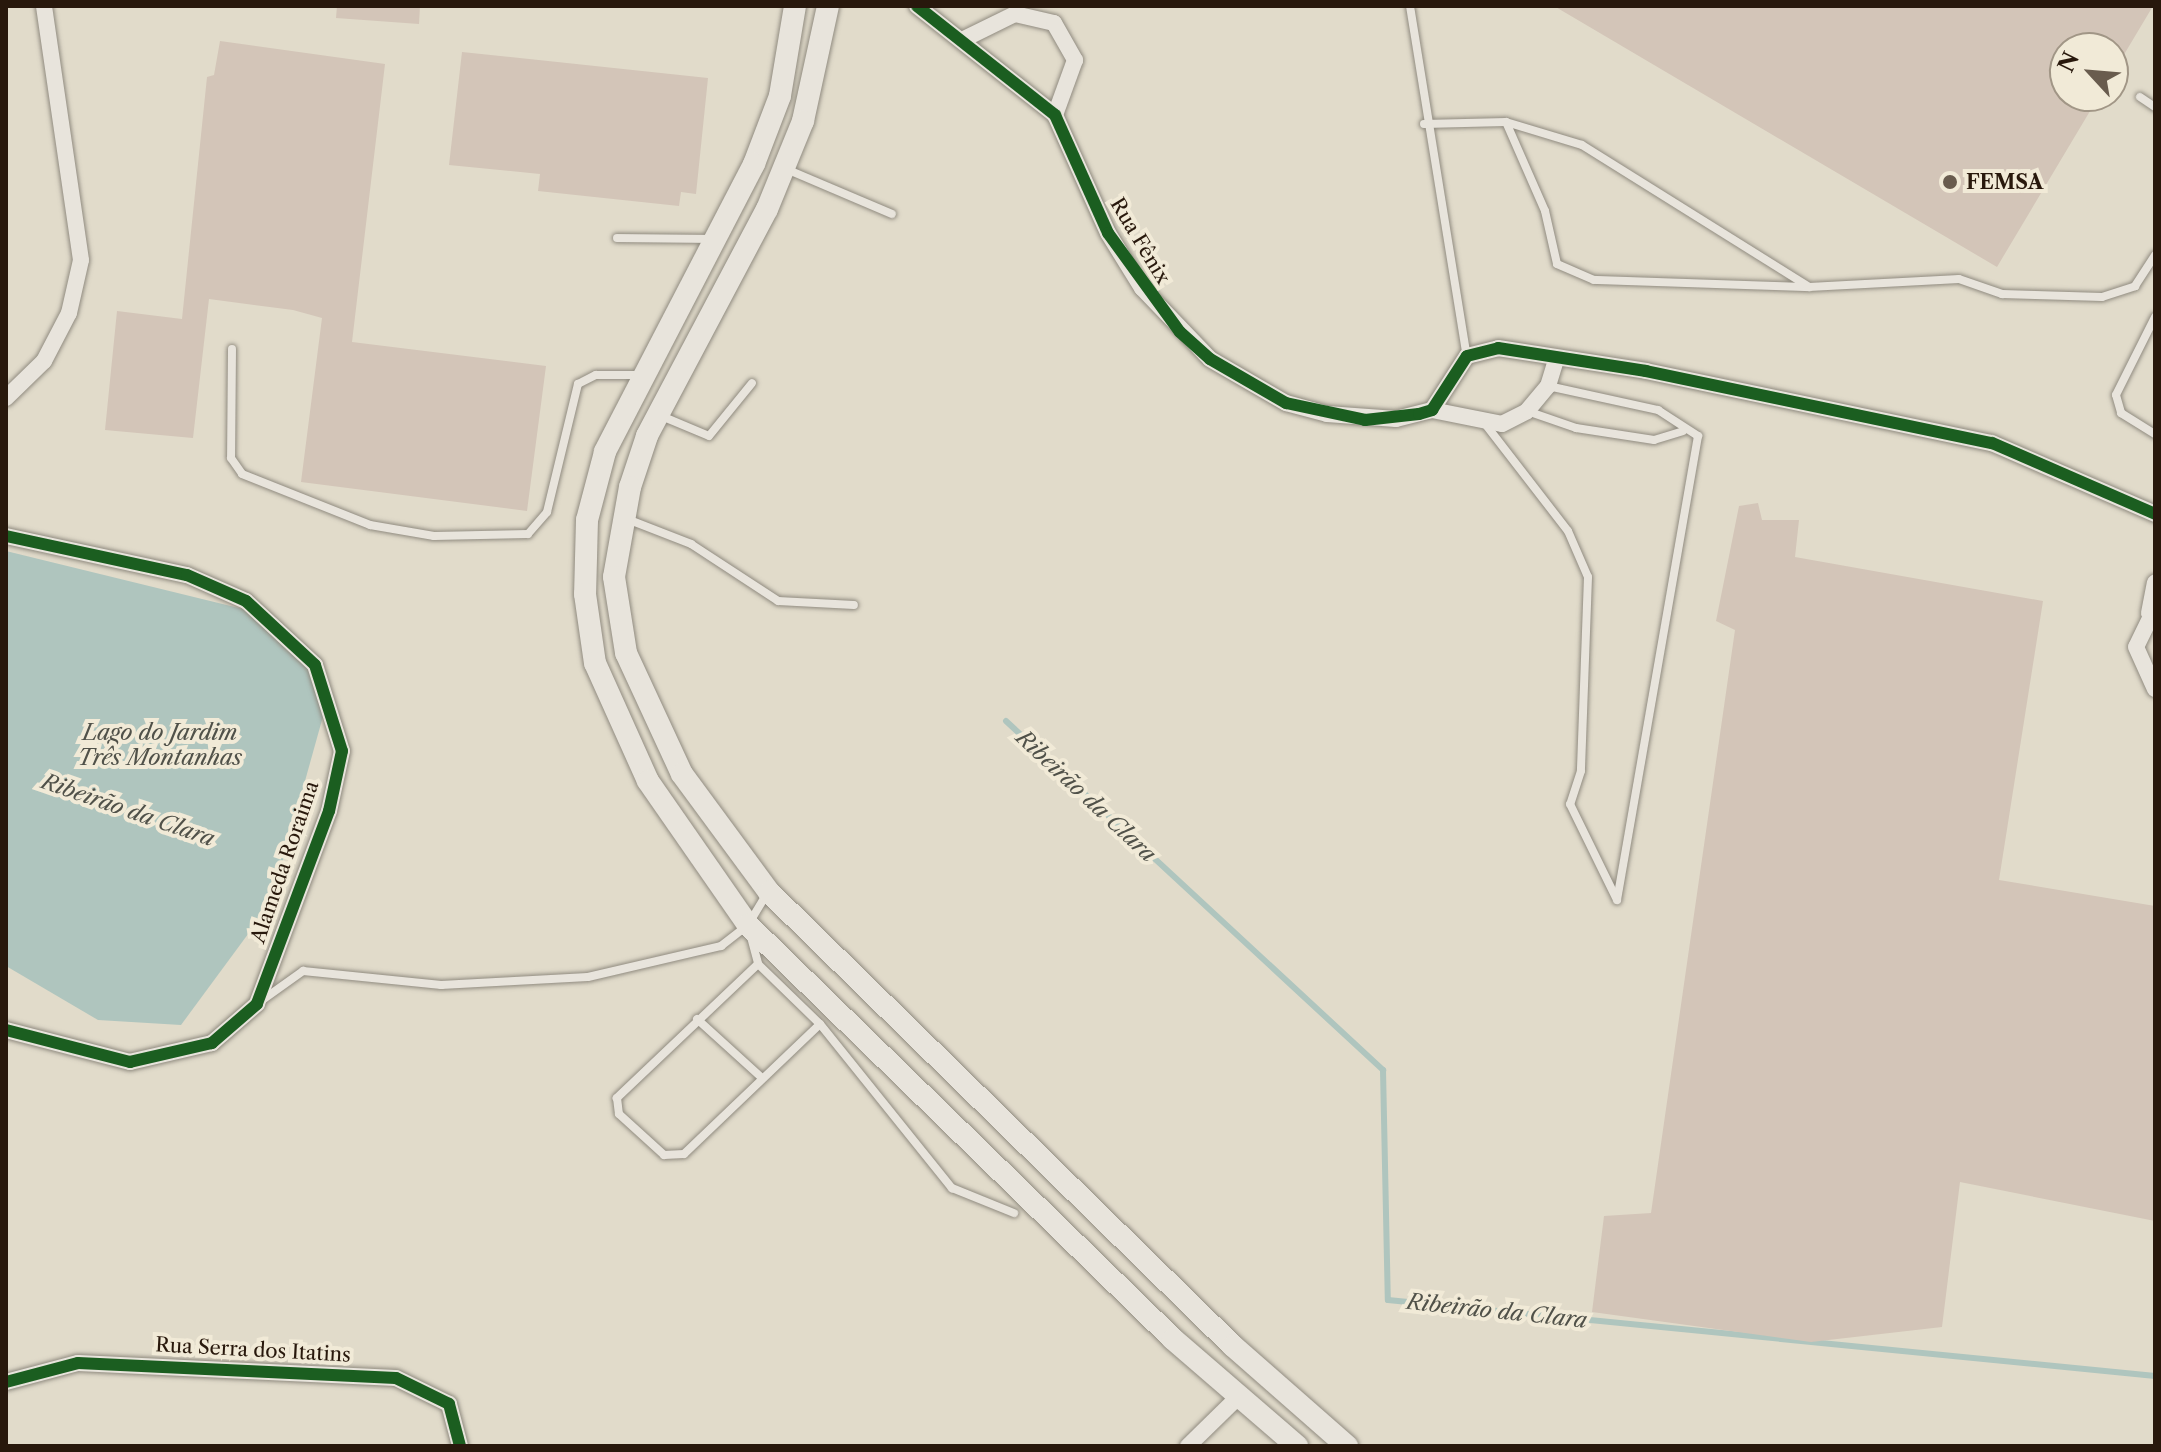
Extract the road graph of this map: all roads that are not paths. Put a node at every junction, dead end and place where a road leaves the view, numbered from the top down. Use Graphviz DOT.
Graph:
graph roads {
  1 [pos="44,6"];
  2 [pos="795,6"];
  3 [pos="828,6"];
  4 [pos="917,6"];
  5 [pos="1410,6"];
  6 [pos="964,39"];
  7 [pos="2140,97"];
  8 [pos="2155,107"];
  9 [pos="1055,115"];
  10 [pos="1506,122"];
  11 [pos="1424,124"];
  12 [pos="784,168"];
  13 [pos="892,214"];
  14 [pos="617,238"];
  15 [pos="718,239"];
  16 [pos="2155,255"];
  17 [pos="1809,287"];
  18 [pos="2155,317"];
  19 [pos="232,349"];
  20 [pos="1467,356"];
  21 [pos="1556,359"];
  22 [pos="642,375"];
  23 [pos="752,383"];
  24 [pos="1548,386"];
  25 [pos="6,398"];
  26 [pos="1432,410"];
  27 [pos="1527,411"];
  28 [pos="658,414"];
  29 [pos="1486,425"];
  30 [pos="1683,431"];
  31 [pos="2155,434"];
  32 [pos="2155,514"];
  33 [pos="622,518"];
  34 [pos="6,536"];
  35 [pos="2155,583"];
  36 [pos="854,605"];
  37 [pos="2152,610"];
  38 [pos="2155,689"];
  39 [pos="769,892"];
  40 [pos="748,925"];
  41 [pos="758,964"];
  42 [pos="257,1004"];
  43 [pos="697,1019"];
  44 [pos="820,1024"];
  45 [pos="6,1030"];
  46 [pos="762,1078"];
  47 [pos="1014,1213"];
  48 [pos="6,1382"];
  49 [pos="1238,1397"];
  50 [pos="1288,1443"];
  51 [pos="460,1446"];
  52 [pos="1188,1446"];
  53 [pos="1347,1446"];
  1 -- 25 [label="street"];
  2 -- 15 [label="main road"];
  3 -- 12 [label="main road"];
  4 -- 6 [label="street, Rua Fênix"];
  5 -- 11 [label="lane"];
  6 -- 9 [label="street, Rua Fênix"];
  6 -- 9 [label="street"];
  7 -- 8 [label="lane"];
  9 -- 26 [label="street, Rua Fênix"];
  10 -- 11 [label="lane"];
  10 -- 17 [label="lane"];
  10 -- 17 [label="lane"];
  11 -- 20 [label="lane"];
  12 -- 13 [label="lane"];
  12 -- 28 [label="main road"];
  14 -- 15 [label="lane"];
  15 -- 22 [label="main road"];
  16 -- 17 [label="lane"];
  18 -- 31 [label="lane"];
  19 -- 22 [label="lane"];
  20 -- 21 [label="street"];
  20 -- 26 [label="street"];
  21 -- 24 [label="street"];
  21 -- 32 [label="street"];
  22 -- 40 [label="main road"];
  23 -- 28 [label="lane"];
  24 -- 27 [label="street"];
  24 -- 30 [label="lane"];
  26 -- 29 [label="street"];
  27 -- 29 [label="street"];
  27 -- 30 [label="lane"];
  28 -- 33 [label="main road"];
  29 -- 30 [label="lane"];
  33 -- 36 [label="lane"];
  33 -- 39 [label="main road"];
  34 -- 42 [label="street, Alameda Roraima"];
  35 -- 37 [label="street"];
  37 -- 38 [label="street"];
  39 -- 40 [label="lane"];
  39 -- 53 [label="main road"];
  40 -- 41 [label="lane"];
  40 -- 42 [label="lane"];
  40 -- 49 [label="main road"];
  41 -- 43 [label="lane"];
  41 -- 44 [label="lane"];
  42 -- 45 [label="street, Alameda Roraima"];
  43 -- 46 [label="lane"];
  43 -- 46 [label="lane"];
  44 -- 46 [label="lane"];
  44 -- 47 [label="lane"];
  48 -- 51 [label="street, Rua Serra dos Itatins"];
  49 -- 50 [label="main road"];
  49 -- 52 [label="street"];
}
